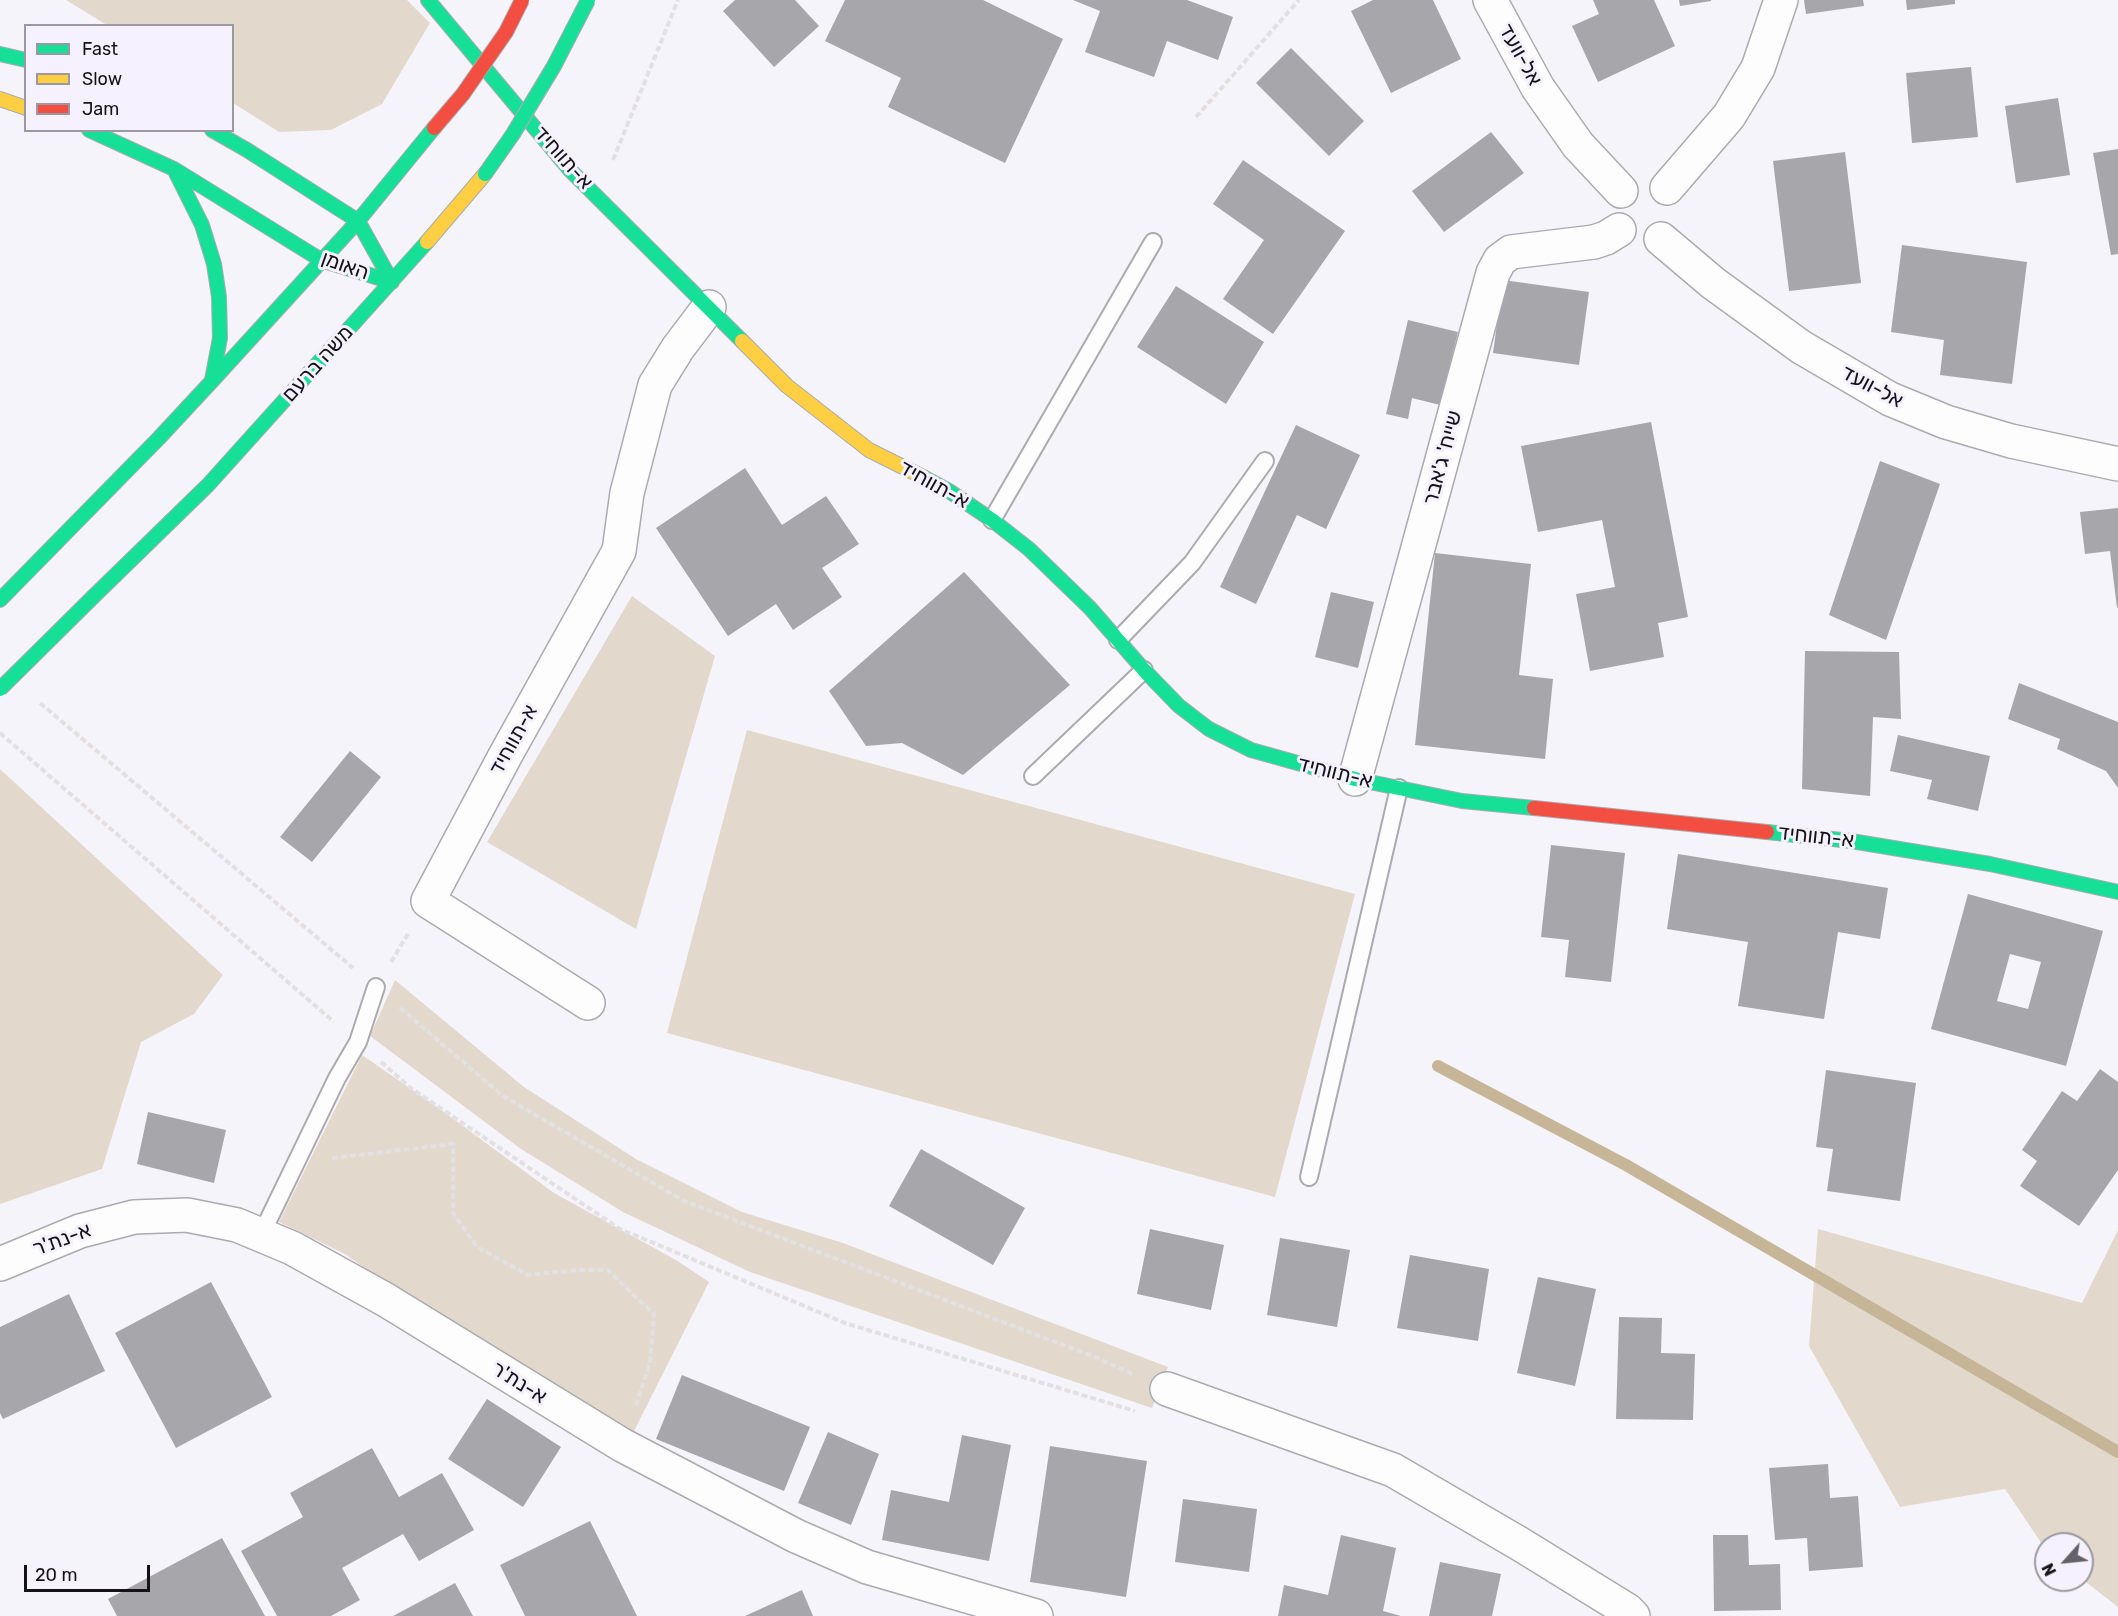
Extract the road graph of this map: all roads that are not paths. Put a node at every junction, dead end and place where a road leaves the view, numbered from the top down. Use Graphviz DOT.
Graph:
graph roads {
  1 [pos="428,0"];
  2 [pos="522,0"];
  3 [pos="588,0"];
  4 [pos="1490,0"];
  5 [pos="1781,0"];
  6 [pos="0,54"];
  7 [pos="24,60"];
  8 [pos="0,99"];
  9 [pos="24,107"];
  10 [pos="94,132"];
  11 [pos="216,132"];
  12 [pos="174,170"];
  13 [pos="1667,188"];
  14 [pos="1621,191"];
  15 [pos="358,221"];
  16 [pos="1619,230"];
  17 [pos="1661,239"];
  18 [pos="1153,242"];
  19 [pos="321,260"];
  20 [pos="392,282"];
  21 [pos="709,307"];
  22 [pos="212,381"];
  23 [pos="1265,461"];
  24 [pos="2118,464"];
  25 [pos="992,520"];
  26 [pos="0,600"];
  27 [pos="1118,640"];
  28 [pos="1144,670"];
  29 [pos="0,689"];
  30 [pos="1033,776"];
  31 [pos="1355,779"];
  32 [pos="1399,788"];
  33 [pos="2118,892"];
  34 [pos="376,987"];
  35 [pos="588,1003"];
  36 [pos="1309,1177"];
  37 [pos="261,1235"];
  38 [pos="0,1264"];
  39 [pos="1167,1389"];
  40 [pos="1036,1616"];
  41 [pos="1633,1616"];
  1 -- 21 [label="street, א-תווחיד"];
  2 -- 15 [label="street, bridge"];
  3 -- 20 [label="street, משה ברעם, bridge"];
  4 -- 14 [label="street, אל-וועד"];
  5 -- 13 [label="street"];
  6 -- 7 [label="street"];
  8 -- 9 [label="street"];
  10 -- 12 [label="street, האומן"];
  11 -- 15 [label="street, האומן"];
  12 -- 19 [label="street, האומן"];
  12 -- 22 [label="street"];
  13 -- 14 [label="street"];
  13 -- 17 [label="street"];
  14 -- 16 [label="street"];
  15 -- 19 [label="street"];
  15 -- 20 [label="street, האומן"];
  16 -- 17 [label="street"];
  16 -- 31 [label="street, שייח' ג'אבר"];
  17 -- 24 [label="street, אל-וועד"];
  18 -- 25 [label="lane"];
  19 -- 20 [label="street, האומן"];
  19 -- 22 [label="street"];
  20 -- 29 [label="street, משה ברעם, bridge"];
  21 -- 25 [label="street, א-תווחיד"];
  21 -- 35 [label="street, א-תווחיד"];
  22 -- 26 [label="street"];
  23 -- 27 [label="lane"];
  25 -- 27 [label="street, א-תווחיד"];
  27 -- 28 [label="street, א-תווחיד"];
  28 -- 30 [label="lane"];
  28 -- 31 [label="street, א-תווחיד"];
  31 -- 32 [label="street, א-תווחיד"];
  32 -- 33 [label="street, א-תווחיד"];
  32 -- 36 [label="lane"];
  34 -- 37 [label="lane"];
  37 -- 38 [label="street, א-נת'ר"];
  37 -- 40 [label="street, א-נת'ר"];
  39 -- 41 [label="street"];
}
